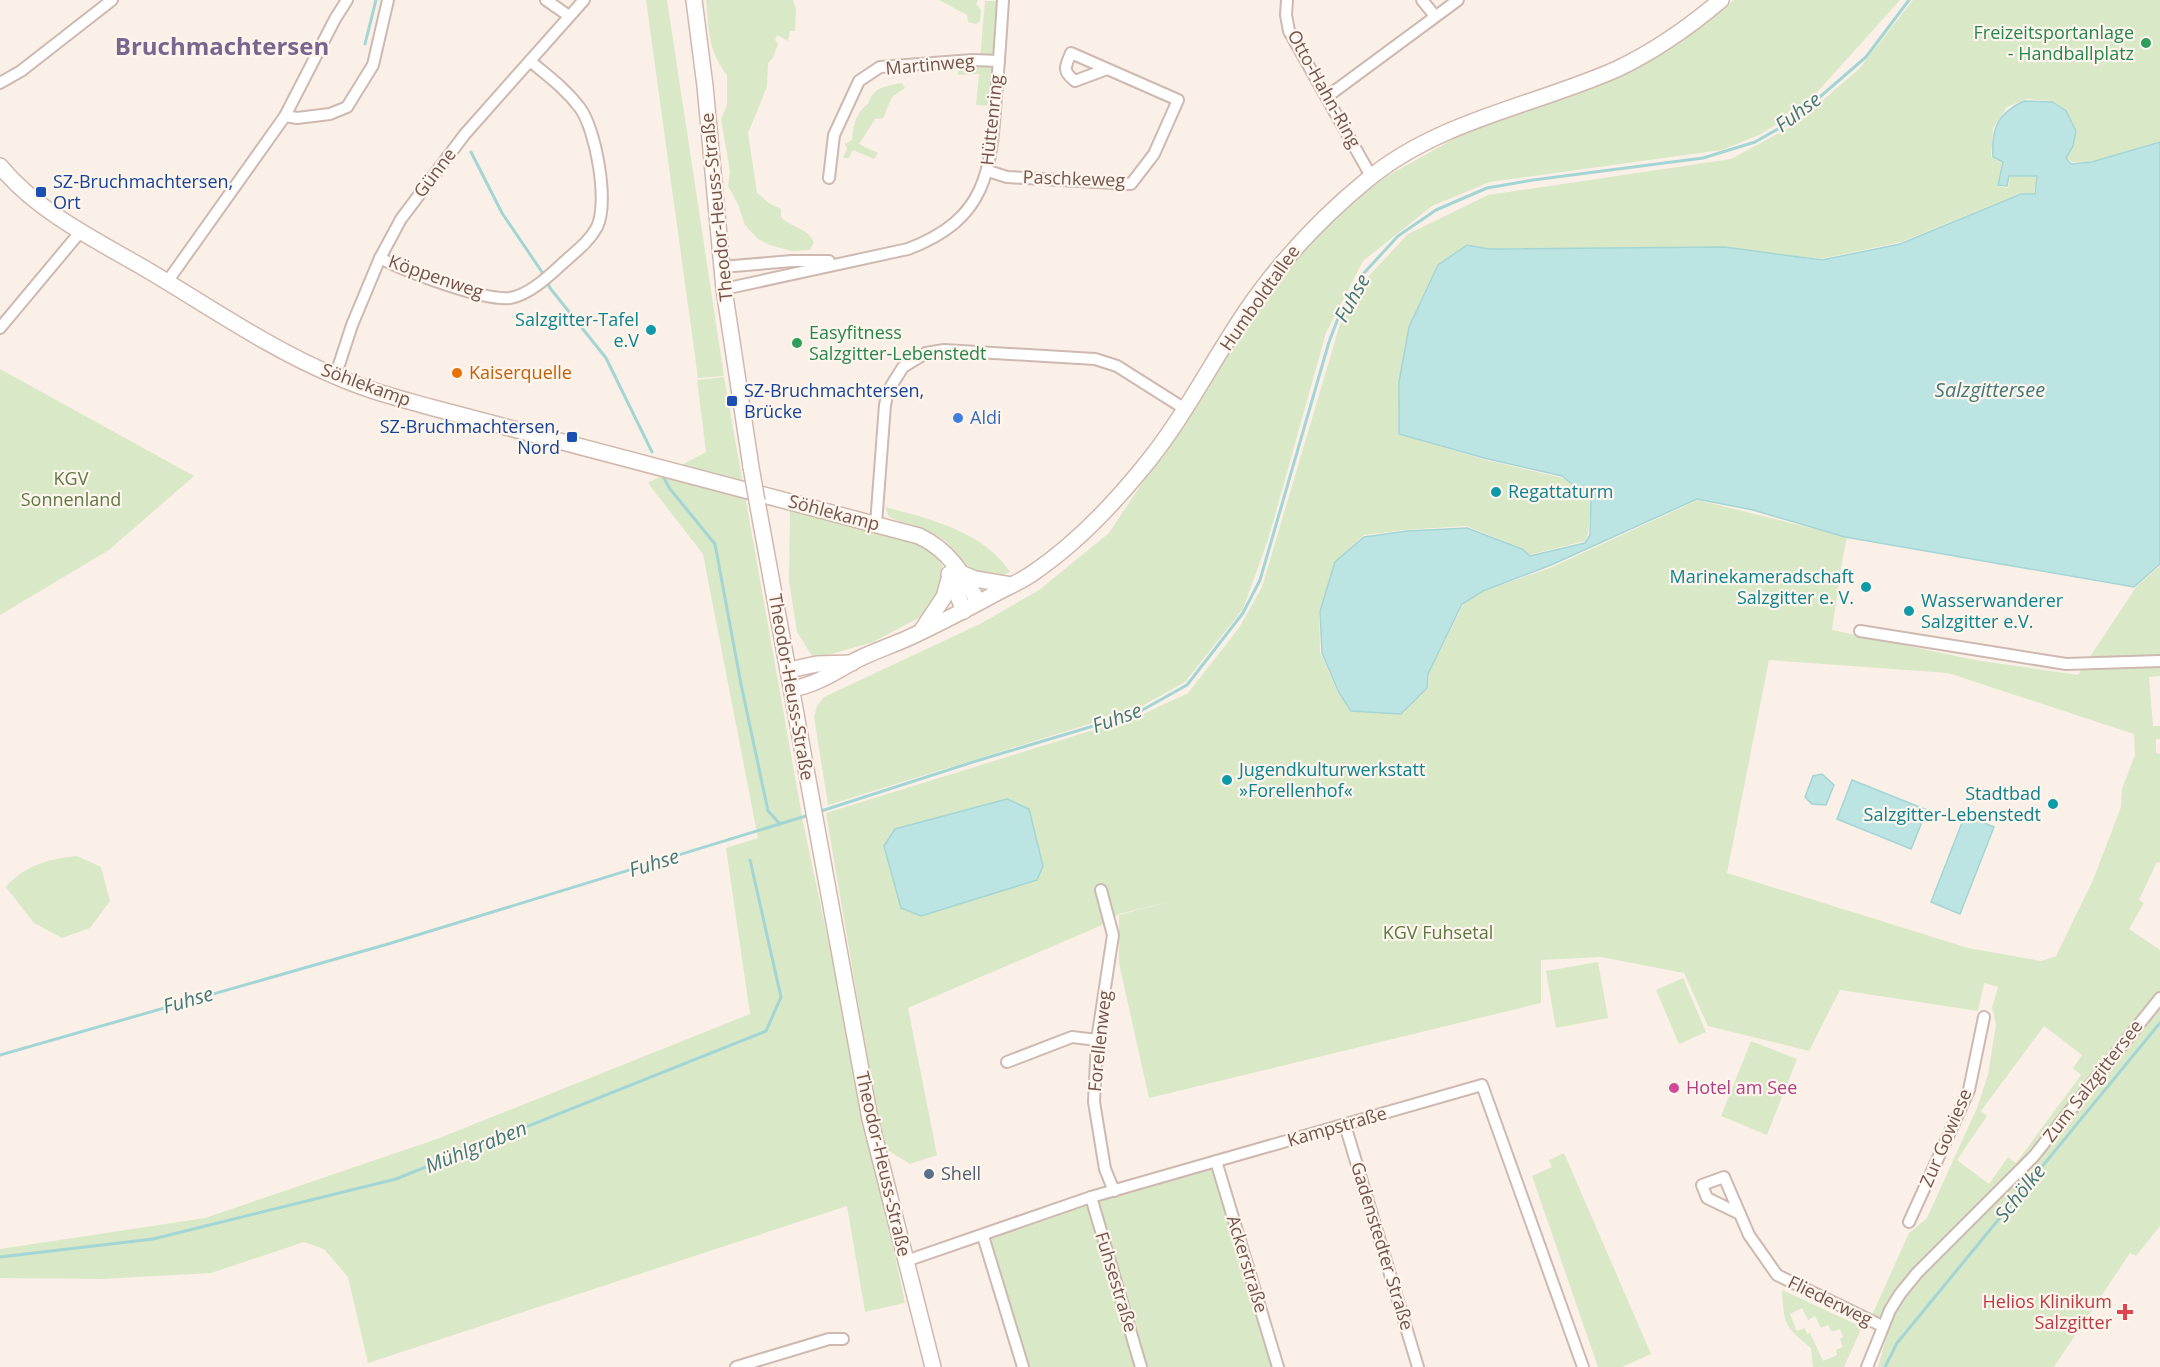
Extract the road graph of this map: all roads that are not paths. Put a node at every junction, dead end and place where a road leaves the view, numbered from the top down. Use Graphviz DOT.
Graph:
graph roads {
  1 [pos="112,0"];
  2 [pos="347,0"];
  3 [pos="388,0"];
  4 [pos="546,0"];
  5 [pos="584,0"];
  6 [pos="694,0"];
  7 [pos="1003,0"];
  8 [pos="1287,0"];
  9 [pos="1422,0"];
  10 [pos="1458,0"];
  11 [pos="1721,0"];
  12 [pos="569,16"];
  13 [pos="1435,16"];
  14 [pos="530,61"];
  15 [pos="999,61"];
  16 [pos="1107,69"];
  17 [pos="0,84"];
  18 [pos="1328,96"];
  19 [pos="285,116"];
  20 [pos="0,166"];
  21 [pos="988,171"];
  22 [pos="1371,176"];
  23 [pos="829,178"];
  24 [pos="81,231"];
  25 [pos="380,258"];
  26 [pos="848,261"];
  27 [pos="722,267"];
  28 [pos="167,282"];
  29 [pos="724,289"];
  30 [pos="0,328"];
  31 [pos="335,376"];
  32 [pos="1185,409"];
  33 [pos="876,524"];
  34 [pos="956,575"];
  35 [pos="1011,585"];
  36 [pos="978,602"];
  37 [pos="964,611"];
  38 [pos="1860,631"];
  39 [pos="920,632"];
  40 [pos="2160,661"];
  41 [pos="852,663"];
  42 [pos="789,670"];
  43 [pos="792,689"];
  44 [pos="1101,890"];
  45 [pos="2160,998"];
  46 [pos="1984,1017"];
  47 [pos="1097,1040"];
  48 [pos="1007,1062"];
  49 [pos="1345,1125"];
  50 [pos="1216,1161"];
  51 [pos="1114,1191"];
  52 [pos="1091,1197"];
  53 [pos="1740,1214"];
  54 [pos="1910,1222"];
  55 [pos="983,1236"];
  56 [pos="906,1261"];
  57 [pos="1882,1326"];
  58 [pos="843,1339"];
  59 [pos="1870,1364"];
  60 [pos="736,1367"];
  61 [pos="933,1367"];
  62 [pos="1023,1367"];
  63 [pos="1141,1367"];
  64 [pos="1278,1367"];
  65 [pos="1418,1367"];
  66 [pos="1583,1367"];
  1 -- 17 [label="street"];
  2 -- 19 [label="street"];
  3 -- 19 [label="street"];
  4 -- 12 [label="street"];
  5 -- 12 [label="street, Günne"];
  6 -- 27 [label="street, Theodor-Heuss-Straße"];
  7 -- 15 [label="street, Hüttenring"];
  8 -- 18 [label="street, Otto-Hahn-Ring"];
  9 -- 13 [label="street"];
  10 -- 13 [label="street"];
  11 -- 22 [label="street, Humboldtallee"];
  12 -- 14 [label="street, Günne"];
  13 -- 18 [label="street"];
  14 -- 25 [label="street, Günne"];
  14 -- 25 [label="street, Köppenweg"];
  15 -- 21 [label="street, Hüttenring"];
  15 -- 23 [label="street, Martinweg"];
  16 -- 21 [label="street, Paschkeweg"];
  18 -- 22 [label="street, Otto-Hahn-Ring"];
  19 -- 28 [label="street"];
  20 -- 24 [label="street, Söhlekamp"];
  21 -- 26 [label="street, Hüttenring"];
  22 -- 32 [label="street, Humboldtallee"];
  24 -- 28 [label="street, Söhlekamp"];
  24 -- 30 [label="street"];
  25 -- 31 [label="street, Günne"];
  26 -- 27 [label="street, Hüttenring"];
  26 -- 29 [label="street, Hüttenring"];
  27 -- 29 [label="street, Theodor-Heuss-Straße"];
  28 -- 31 [label="street, Söhlekamp"];
  29 -- 42 [label="street, Theodor-Heuss-Straße, bridge"];
  31 -- 33 [label="street, Söhlekamp"];
  32 -- 33 [label="street"];
  32 -- 35 [label="street, Humboldtallee"];
  33 -- 34 [label="street, Söhlekamp"];
  34 -- 35 [label="street"];
  34 -- 36 [label="street, Söhlekamp"];
  34 -- 37 [label="street"];
  34 -- 39 [label="street"];
  35 -- 36 [label="street, Humboldtallee"];
  36 -- 37 [label="street, Humboldtallee"];
  37 -- 39 [label="street, Humboldtallee"];
  38 -- 40 [label="street"];
  39 -- 41 [label="street, Humboldtallee"];
  41 -- 42 [label="street, Humboldtallee"];
  41 -- 43 [label="street, Humboldtallee"];
  42 -- 43 [label="street, Theodor-Heuss-Straße"];
  43 -- 56 [label="street, Theodor-Heuss-Straße"];
  44 -- 47 [label="street, Forellenweg"];
  45 -- 57 [label="street, Zum Salzgittersee"];
  46 -- 54 [label="street, Zur Gowiese"];
  47 -- 48 [label="street"];
  47 -- 51 [label="street, Forellenweg"];
  49 -- 50 [label="street, Kampstraße"];
  49 -- 65 [label="street, Gadenstedter Straße"];
  49 -- 66 [label="street, Kampstraße"];
  50 -- 51 [label="street, Kampstraße"];
  50 -- 64 [label="street, Ackerstraße"];
  51 -- 52 [label="street, Kampstraße"];
  52 -- 55 [label="street, Kampstraße"];
  52 -- 63 [label="street, Fuhsestraße"];
  53 -- 57 [label="street, Fliederweg"];
  55 -- 56 [label="street, Kampstraße"];
  55 -- 62 [label="street"];
  56 -- 61 [label="street, Theodor-Heuss-Straße"];
  57 -- 59 [label="street, Zum Salzgittersee"];
  58 -- 60 [label="street"];
}
